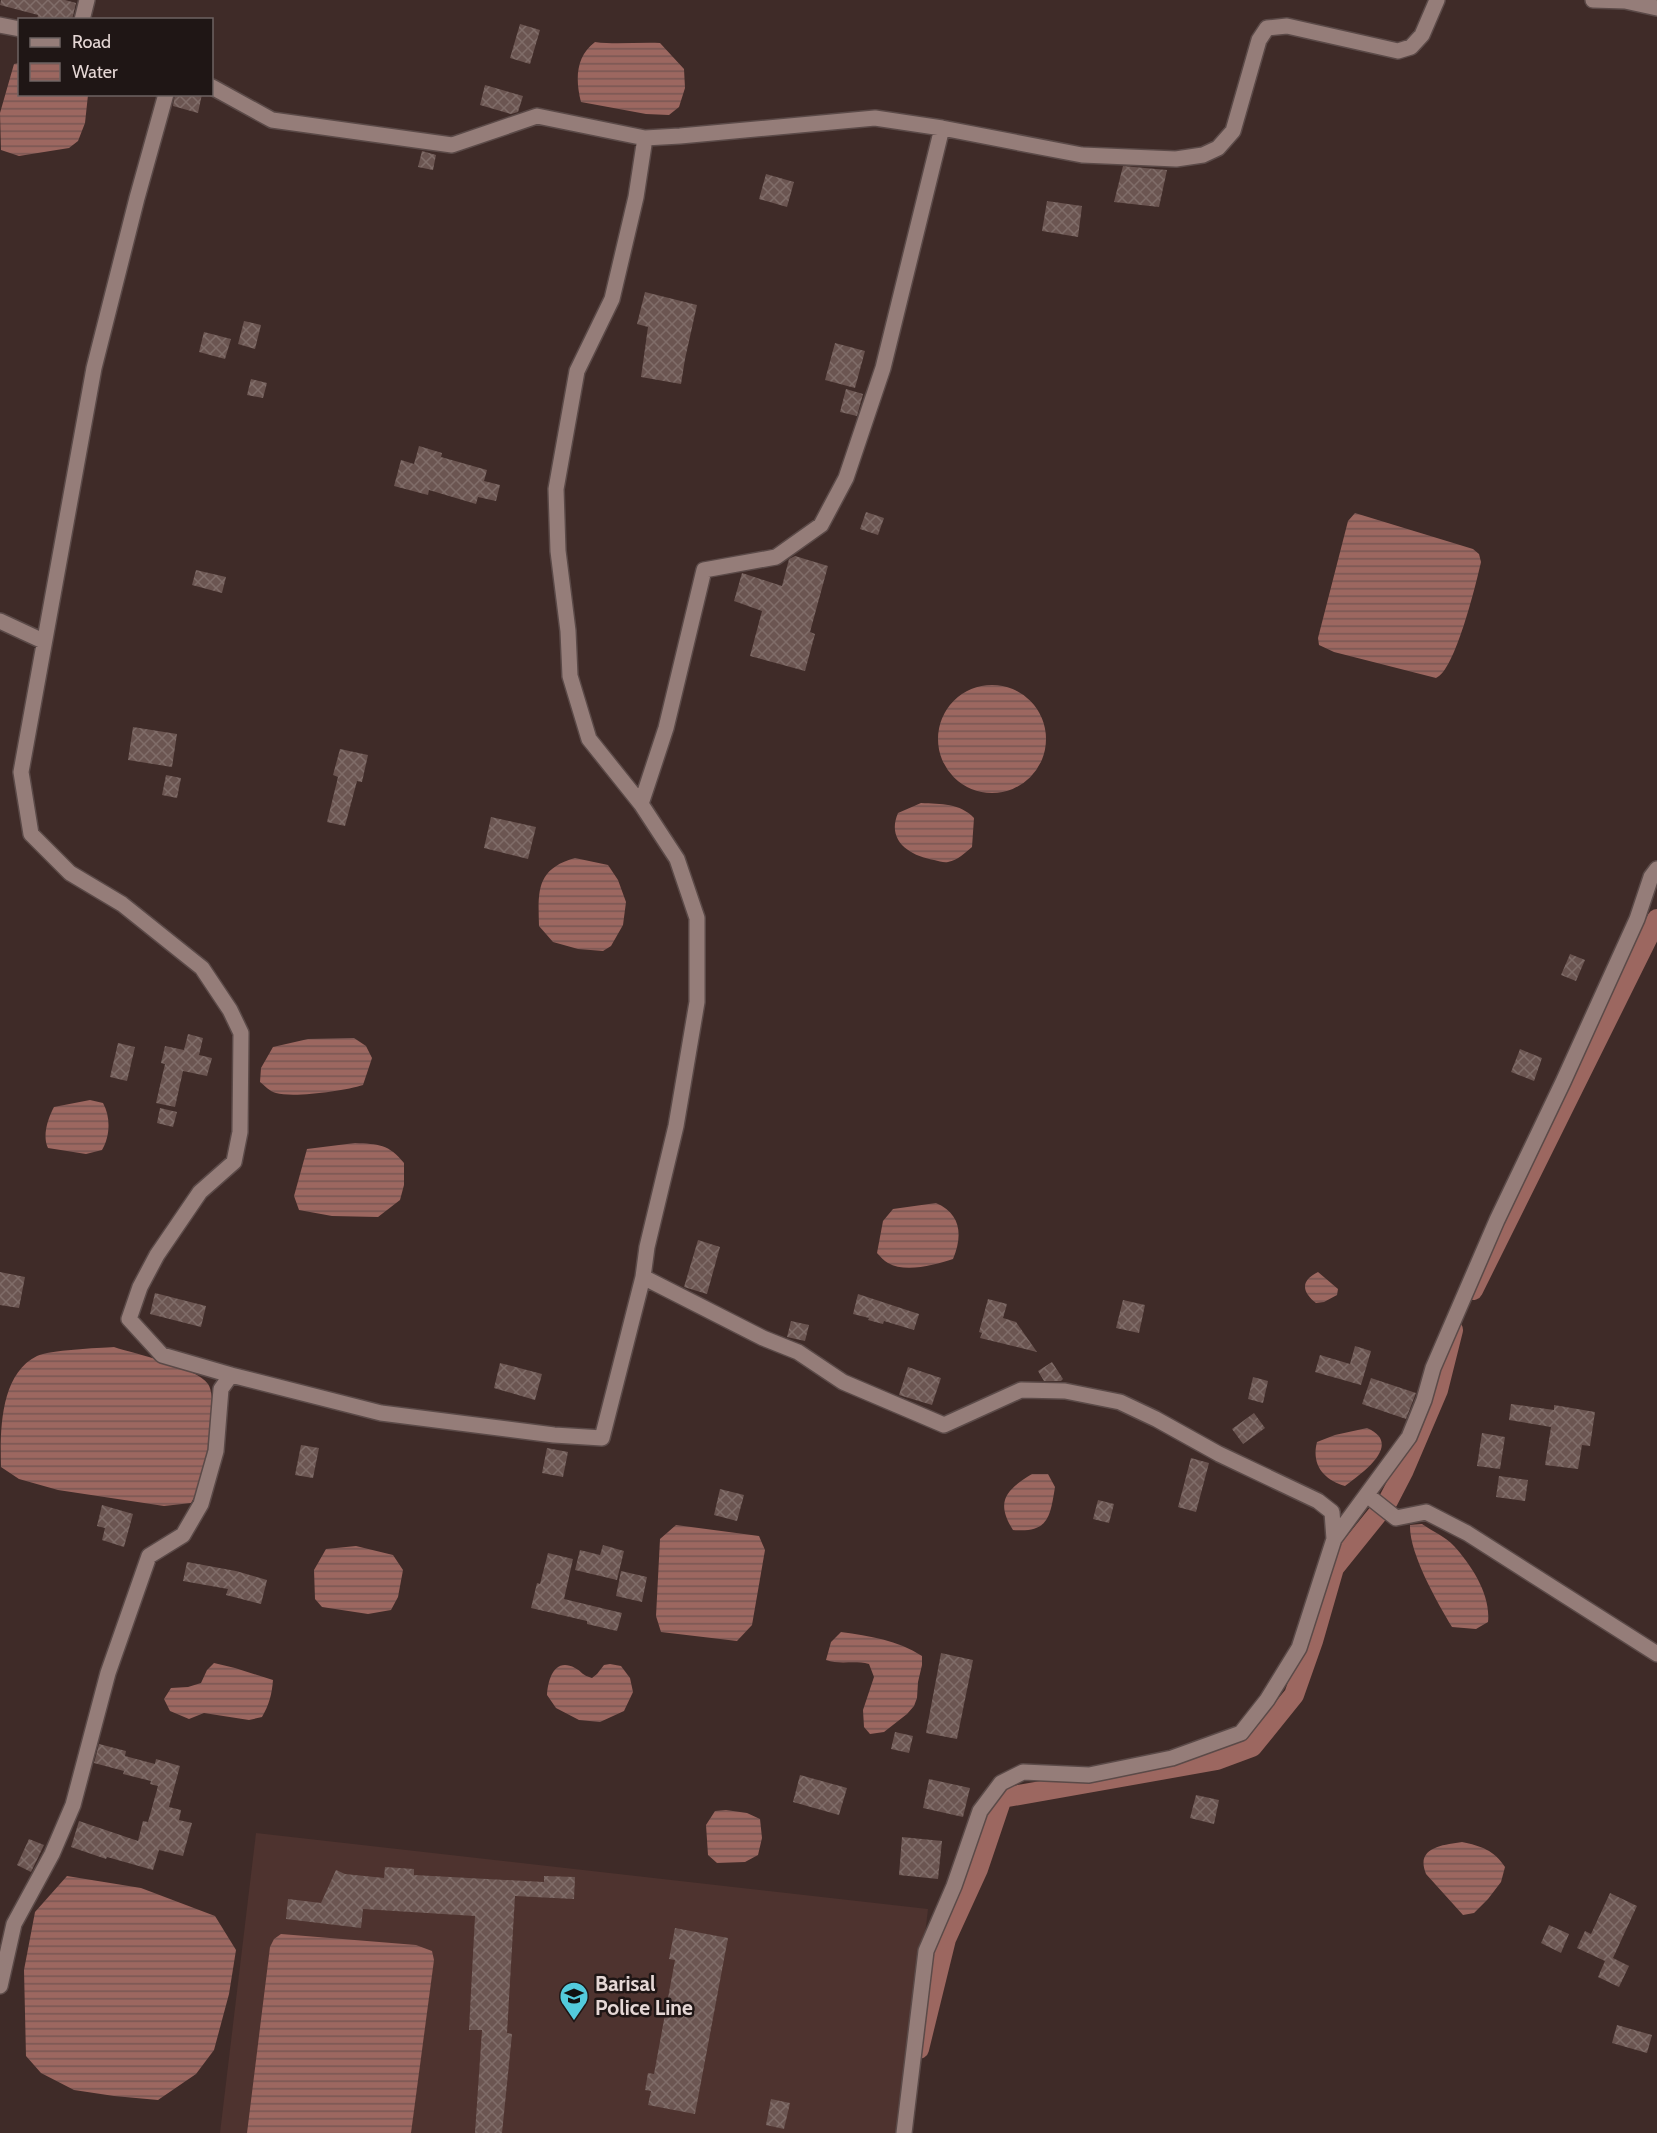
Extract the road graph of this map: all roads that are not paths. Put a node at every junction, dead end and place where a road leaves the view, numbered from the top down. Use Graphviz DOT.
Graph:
graph roads {
  1 [pos="87,0"];
  2 [pos="1437,0"];
  3 [pos="1593,0"];
  4 [pos="1657,8"];
  5 [pos="82,18"];
  6 [pos="0,25"];
  7 [pos="18,30"];
  8 [pos="213,88"];
  9 [pos="165,96"];
  10 [pos="942,128"];
  11 [pos="645,138"];
  12 [pos="0,621"];
  13 [pos="44,641"];
  14 [pos="641,804"];
  15 [pos="1657,869"];
  16 [pos="643,1277"];
  17 [pos="231,1375"];
  18 [pos="1367,1495"];
  19 [pos="1334,1539"];
  20 [pos="1657,1654"];
  21 [pos="0,1986"];
  22 [pos="904,2133"];
  1 -- 5 [label="street"];
  2 -- 10 [label="street"];
  3 -- 4 [label="street"];
  6 -- 7 [label="street"];
  8 -- 11 [label="street"];
  9 -- 13 [label="street"];
  10 -- 11 [label="street"];
  10 -- 14 [label="street"];
  11 -- 14 [label="street"];
  12 -- 13 [label="street"];
  13 -- 17 [label="street"];
  14 -- 16 [label="street"];
  15 -- 18 [label="street"];
  16 -- 17 [label="street"];
  16 -- 19 [label="street"];
  17 -- 21 [label="street"];
  18 -- 19 [label="street"];
  18 -- 20 [label="street"];
  19 -- 22 [label="street"];
}
